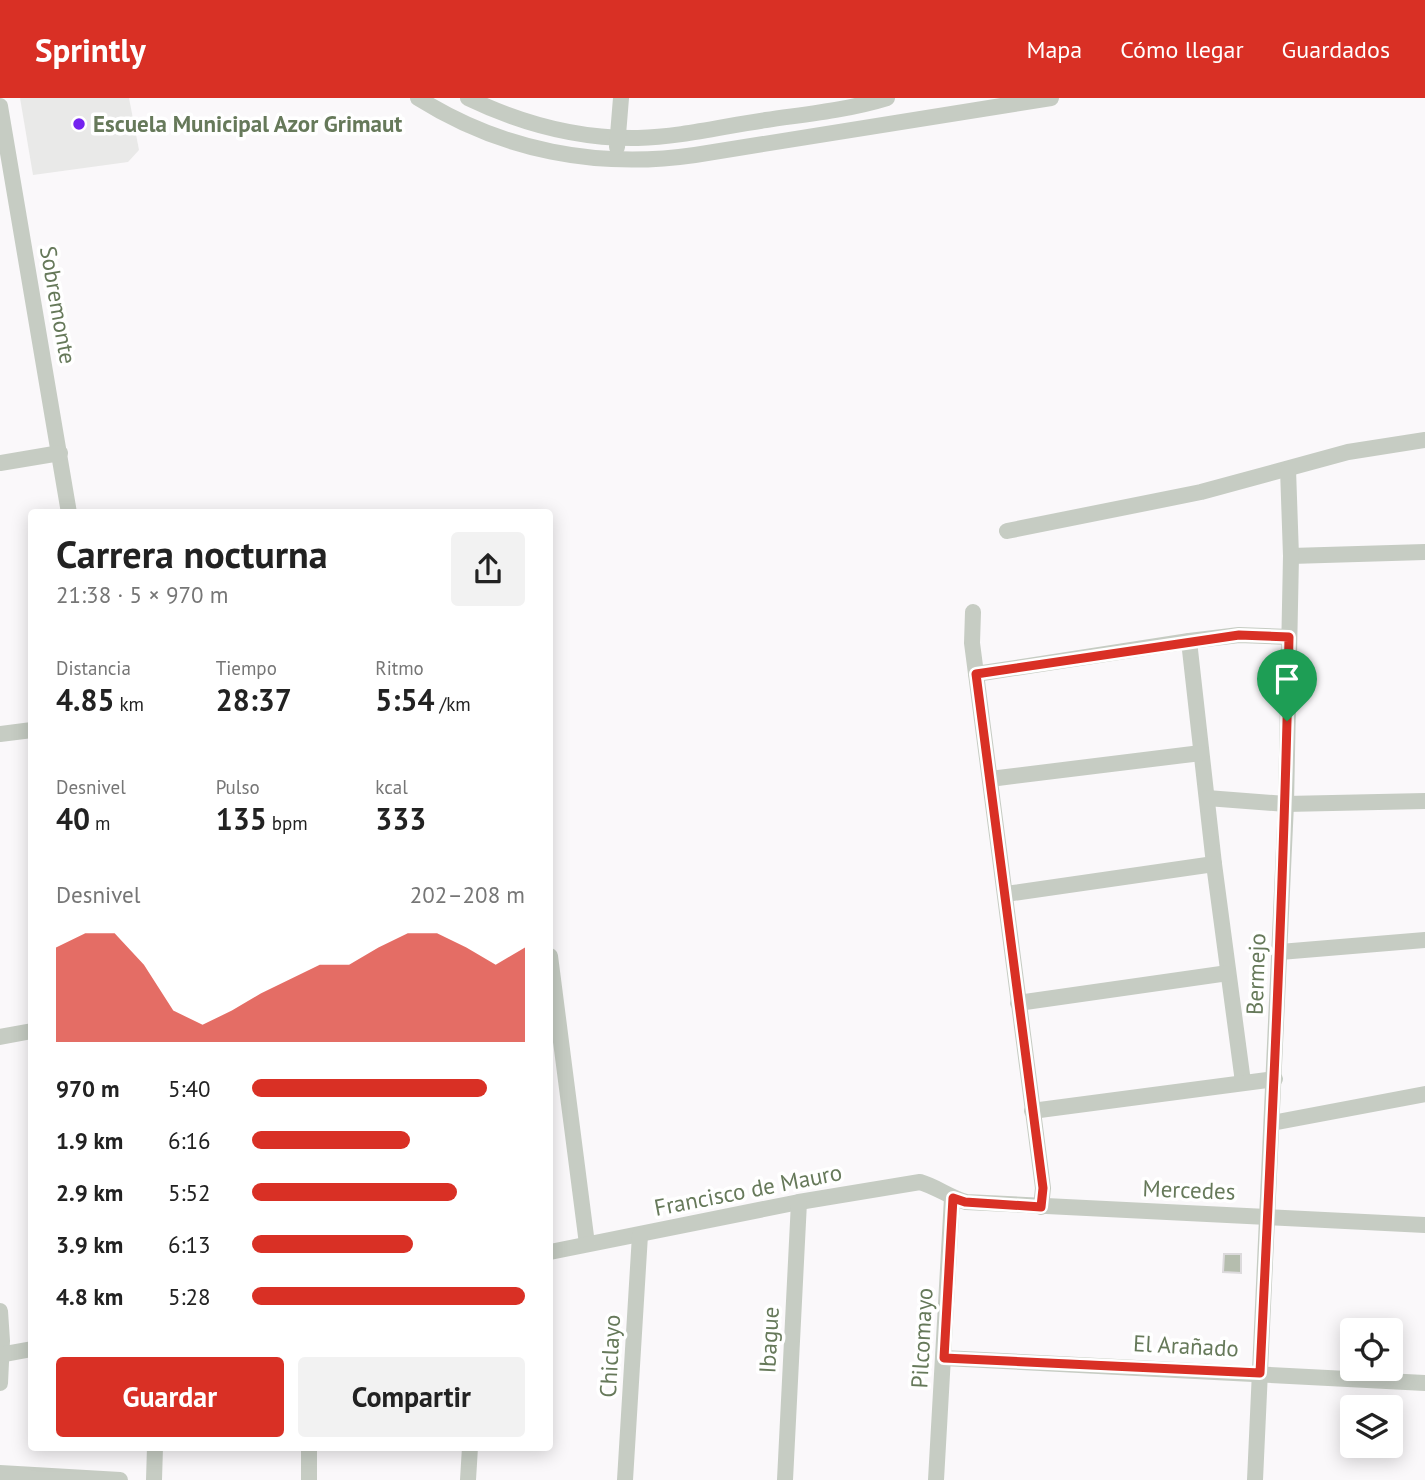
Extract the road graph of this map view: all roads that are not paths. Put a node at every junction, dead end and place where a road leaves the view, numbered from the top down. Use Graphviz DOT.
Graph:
graph roads {
  1 [pos="418,98"];
  2 [pos="468,98"];
  3 [pos="621,98"];
  4 [pos="887,98"];
  5 [pos="1051,98"];
  6 [pos="0,106"];
  7 [pos="618,137"];
  8 [pos="617,160"];
  9 [pos="7,192"];
  10 [pos="1425,440"];
  11 [pos="60,453"];
  12 [pos="0,463"];
  13 [pos="1288,469"];
  14 [pos="68,509"];
  15 [pos="1007,531"];
  16 [pos="1425,552"];
  17 [pos="1291,556"];
  18 [pos="973,612"];
  19 [pos="1289,637"];
  20 [pos="1189,641"];
  21 [pos="976,674"];
  22 [pos="28,730"];
  23 [pos="0,734"];
  24 [pos="1200,753"];
  25 [pos="990,779"];
  26 [pos="1207,798"];
  27 [pos="1425,802"];
  28 [pos="1286,804"];
  29 [pos="1214,864"];
  30 [pos="1006,894"];
  31 [pos="1425,940"];
  32 [pos="1280,952"];
  33 [pos="1228,973"];
  34 [pos="553,979"];
  35 [pos="1018,1003"];
  36 [pos="28,1032"];
  37 [pos="0,1037"];
  38 [pos="1275,1079"];
  39 [pos="1244,1083"];
  40 [pos="1425,1094"];
  41 [pos="1032,1111"];
  42 [pos="1272,1123"];
  43 [pos="953,1198"];
  44 [pos="799,1202"];
  45 [pos="1041,1207"];
  46 [pos="1268,1216"];
  47 [pos="1425,1219"];
  48 [pos="1425,1225"];
  49 [pos="639,1235"];
  50 [pos="587,1244"];
  51 [pos="553,1251"];
  52 [pos="0,1311"];
  53 [pos="28,1350"];
  54 [pos="1,1355"];
  55 [pos="944,1358"];
  56 [pos="1260,1373"];
  57 [pos="0,1383"];
  58 [pos="1425,1383"];
  59 [pos="155,1451"];
  60 [pos="309,1451"];
  61 [pos="470,1451"];
  62 [pos="0,1474"];
  63 [pos="120,1480"];
  64 [pos="154,1480"];
  65 [pos="309,1480"];
  66 [pos="468,1480"];
  67 [pos="625,1480"];
  68 [pos="785,1480"];
  69 [pos="936,1480"];
  70 [pos="1255,1480"];
  1 -- 8 [label="street"];
  2 -- 7 [label="street"];
  3 -- 7 [label="street"];
  4 -- 7 [label="street"];
  5 -- 8 [label="street"];
  6 -- 9 [label="street, Sobremonte"];
  7 -- 8 [label="street"];
  9 -- 11 [label="street, Sobremonte"];
  10 -- 13 [label="street"];
  11 -- 12 [label="street"];
  11 -- 14 [label="street, Sobremonte"];
  13 -- 15 [label="street"];
  13 -- 17 [label="street, Bermejo"];
  16 -- 17 [label="street"];
  17 -- 19 [label="street, Bermejo"];
  18 -- 21 [label="street"];
  19 -- 20 [label="street"];
  19 -- 28 [label="street, Bermejo"];
  20 -- 21 [label="street"];
  20 -- 24 [label="street"];
  21 -- 25 [label="street"];
  22 -- 23 [label="street"];
  24 -- 25 [label="street"];
  24 -- 26 [label="street"];
  25 -- 30 [label="street"];
  26 -- 28 [label="street"];
  26 -- 29 [label="street"];
  27 -- 28 [label="street"];
  28 -- 32 [label="street, Bermejo"];
  29 -- 30 [label="street"];
  29 -- 33 [label="street"];
  30 -- 35 [label="street"];
  31 -- 32 [label="street"];
  32 -- 38 [label="street, Bermejo"];
  33 -- 35 [label="street"];
  33 -- 39 [label="street"];
  34 -- 50 [label="street"];
  35 -- 41 [label="street"];
  36 -- 37 [label="street"];
  38 -- 39 [label="street"];
  38 -- 42 [label="street, Bermejo"];
  39 -- 41 [label="street"];
  40 -- 42 [label="street"];
  41 -- 45 [label="street"];
  42 -- 46 [label="street, Bermejo"];
  43 -- 44 [label="street, Francisco de Mauro"];
  43 -- 45 [label="street, Mercedes"];
  43 -- 55 [label="street, Pilcomayo"];
  44 -- 49 [label="street, Francisco de Mauro"];
  44 -- 68 [label="street, Ibague"];
  45 -- 46 [label="street, Mercedes"];
  46 -- 48 [label="street, Mercedes"];
  46 -- 56 [label="street, Bermejo"];
  47 -- 48 [label="street"];
  49 -- 50 [label="street, Francisco de Mauro"];
  49 -- 67 [label="street, Chiclayo"];
  50 -- 51 [label="street, Francisco de Mauro"];
  52 -- 54 [label="street"];
  53 -- 54 [label="street"];
  54 -- 57 [label="street"];
  55 -- 56 [label="street, El Arañado"];
  55 -- 69 [label="street, Pilcomayo"];
  56 -- 58 [label="street, El Arañado"];
  56 -- 70 [label="street, Bermejo"];
  59 -- 64 [label="street"];
  60 -- 65 [label="street"];
  61 -- 66 [label="street"];
  62 -- 63 [label="street"];
}
